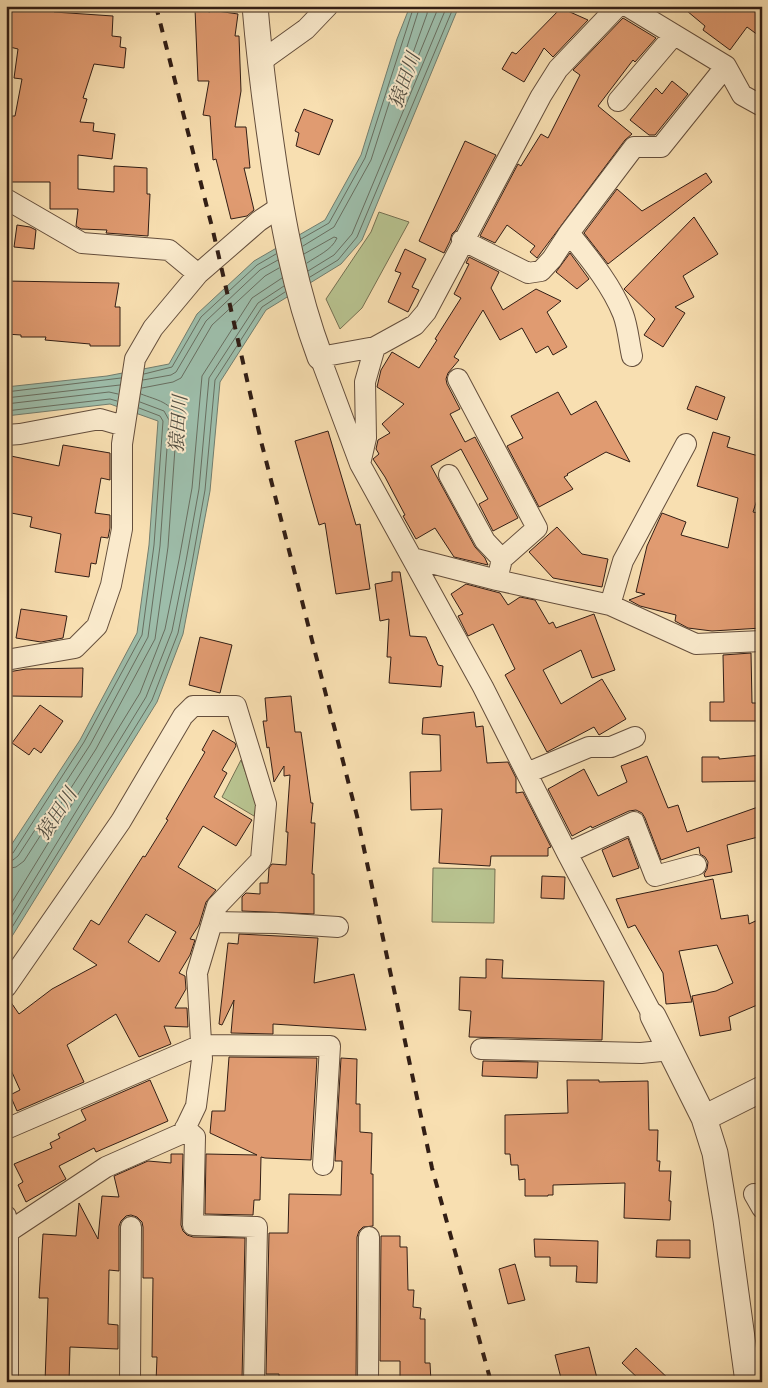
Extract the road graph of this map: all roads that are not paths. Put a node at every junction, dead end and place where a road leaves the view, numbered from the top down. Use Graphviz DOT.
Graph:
graph roads {
  1 [pos="255,6"];
  2 [pos="328,6"];
  3 [pos="618,6"];
  4 [pos="627,6"];
  5 [pos="674,35"];
  6 [pos="260,62"];
  7 [pos="726,66"];
  8 [pos="618,101"];
  9 [pos="762,106"];
  10 [pos="6,199"];
  11 [pos="282,218"];
  12 [pos="569,233"];
  13 [pos="462,240"];
  14 [pos="198,274"];
  15 [pos="375,347"];
  16 [pos="632,356"];
  17 [pos="320,357"];
  18 [pos="458,378"];
  19 [pos="125,422"];
  20 [pos="6,434"];
  21 [pos="686,444"];
  22 [pos="360,464"];
  23 [pos="448,475"];
  24 [pos="412,558"];
  25 [pos="502,559"];
  26 [pos="497,580"];
  27 [pos="610,605"];
  28 [pos="762,642"];
  29 [pos="6,660"];
  30 [pos="635,738"];
  31 [pos="527,773"];
  32 [pos="567,853"];
  33 [pos="696,865"];
  34 [pos="213,922"];
  35 [pos="338,927"];
  36 [pos="6,987"];
  37 [pos="653,1016"];
  38 [pos="201,1045"];
  39 [pos="481,1049"];
  40 [pos="671,1050"];
  41 [pos="762,1088"];
  42 [pos="704,1118"];
  43 [pos="185,1128"];
  44 [pos="6,1129"];
  45 [pos="323,1165"];
  46 [pos="7,1224"];
  47 [pos="130,1227"];
  48 [pos="369,1237"];
  49 [pos="8,1382"];
  50 [pos="130,1382"];
  51 [pos="254,1382"];
  52 [pos="368,1382"];
  53 [pos="748,1382"];
  1 -- 6 [label="street"];
  2 -- 6 [label="street"];
  3 -- 13 [label="street"];
  4 -- 5 [label="street"];
  5 -- 7 [label="street"];
  5 -- 8 [label="street"];
  6 -- 11 [label="street"];
  7 -- 9 [label="street"];
  7 -- 12 [label="street"];
  10 -- 14 [label="street"];
  11 -- 14 [label="street"];
  11 -- 17 [label="street"];
  12 -- 13 [label="street"];
  12 -- 16 [label="street"];
  13 -- 15 [label="street"];
  14 -- 19 [label="street"];
  15 -- 17 [label="street"];
  15 -- 22 [label="street"];
  17 -- 22 [label="street"];
  18 -- 25 [label="street"];
  19 -- 20 [label="street"];
  19 -- 29 [label="street"];
  21 -- 27 [label="street"];
  22 -- 24 [label="street"];
  23 -- 25 [label="street"];
  24 -- 26 [label="street"];
  24 -- 31 [label="street"];
  25 -- 26 [label="street"];
  26 -- 27 [label="street"];
  27 -- 28 [label="street"];
  30 -- 31 [label="street"];
  31 -- 32 [label="street"];
  32 -- 33 [label="street"];
  32 -- 37 [label="street"];
  34 -- 35 [label="street"];
  34 -- 36 [label="street"];
  34 -- 38 [label="street"];
  37 -- 40 [label="street"];
  38 -- 43 [label="street"];
  38 -- 44 [label="street"];
  38 -- 45 [label="street"];
  39 -- 40 [label="street"];
  40 -- 42 [label="street"];
  41 -- 42 [label="street"];
  42 -- 53 [label="street"];
  43 -- 46 [label="street"];
  43 -- 51 [label="street"];
  46 -- 49 [label="street"];
  47 -- 50 [label="street"];
  48 -- 52 [label="street"];
}
